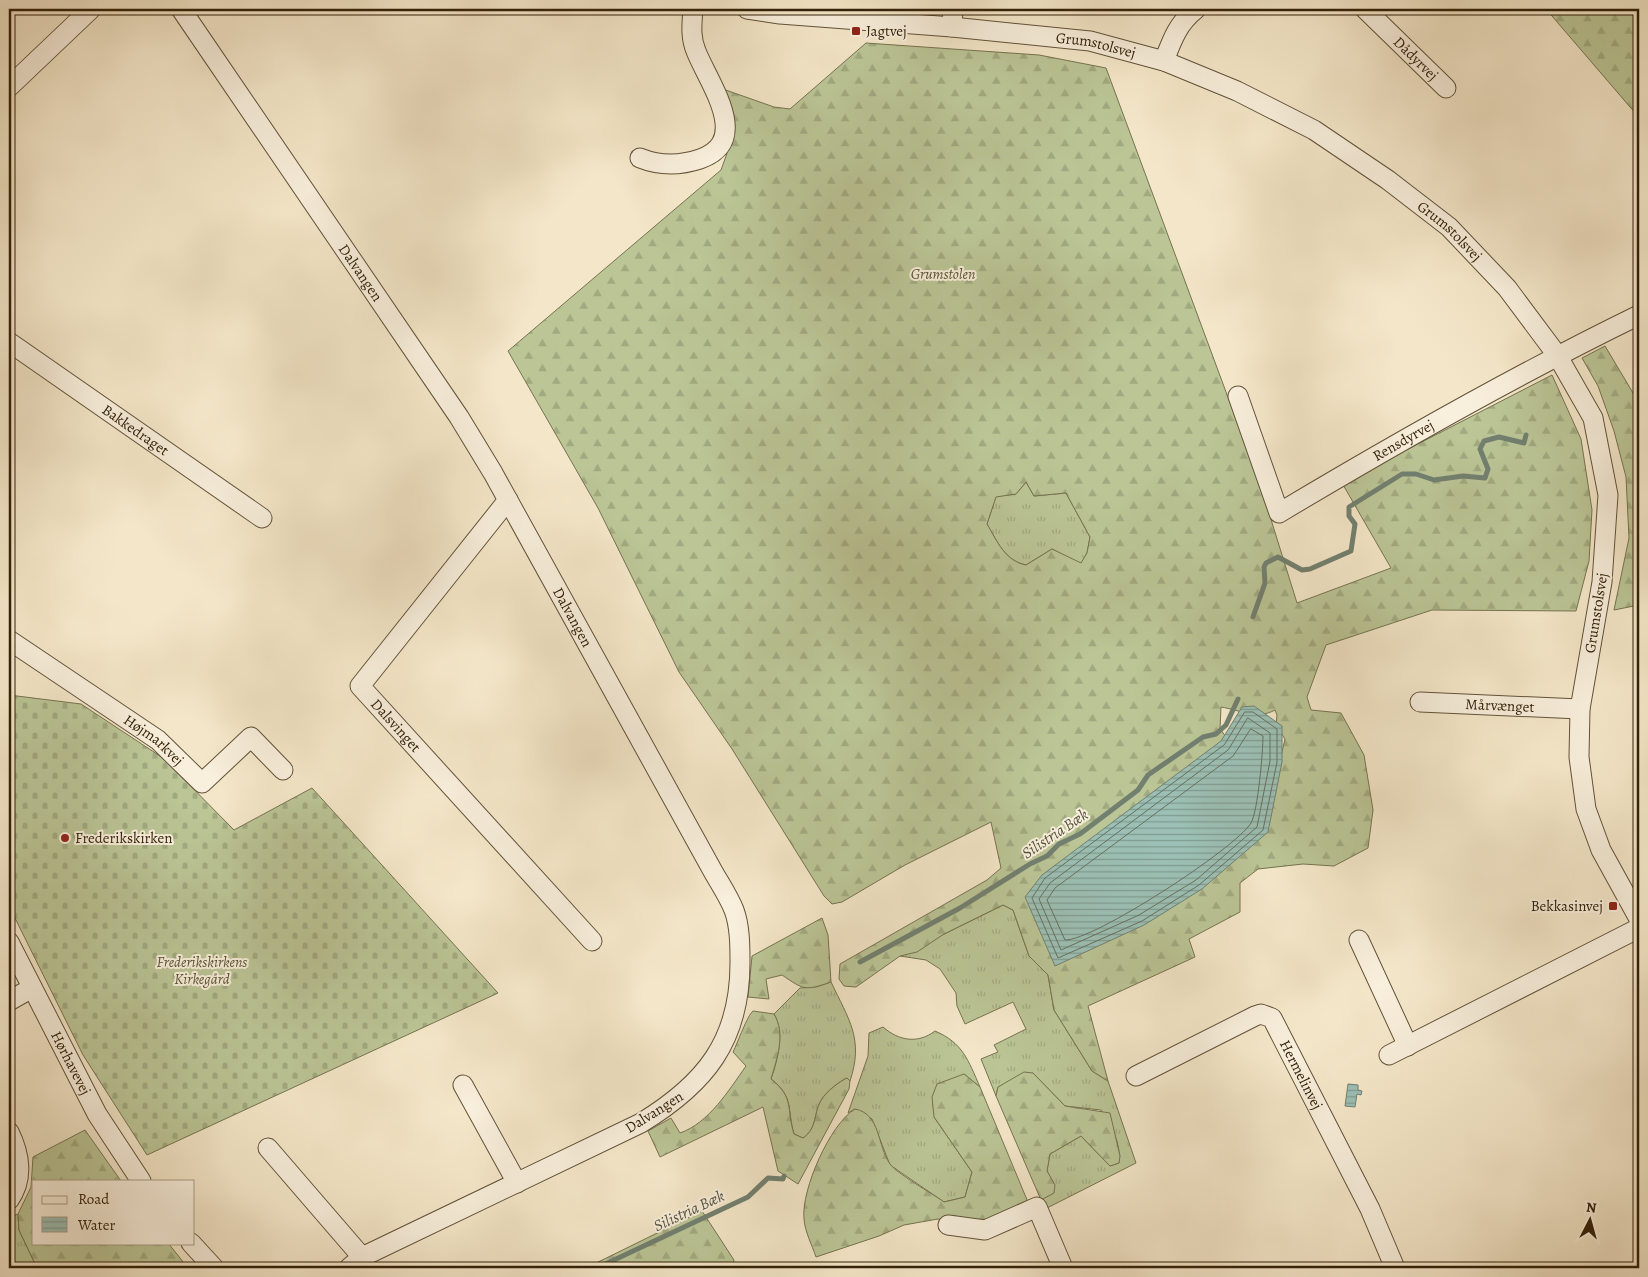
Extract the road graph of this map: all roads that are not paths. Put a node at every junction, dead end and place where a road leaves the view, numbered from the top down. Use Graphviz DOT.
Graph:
graph roads {
  1 [pos="91,9"];
  2 [pos="181,9"];
  3 [pos="693,9"];
  4 [pos="748,9"];
  5 [pos="1196,9"];
  6 [pos="1365,9"];
  7 [pos="953,18"];
  8 [pos="1164,61"];
  9 [pos="13,76"];
  10 [pos="1446,88"];
  11 [pos="640,158"];
  12 [pos="1639,315"];
  13 [pos="9,342"];
  14 [pos="1558,355"];
  15 [pos="1238,396"];
  16 [pos="508,500"];
  17 [pos="262,518"];
  18 [pos="9,640"];
  19 [pos="1420,702"];
  20 [pos="1580,708"];
  21 [pos="283,770"];
  22 [pos="1639,919"];
  23 [pos="1639,928"];
  24 [pos="1359,940"];
  25 [pos="592,941"];
  26 [pos="9,942"];
  27 [pos="32,988"];
  28 [pos="9,1001"];
  29 [pos="1408,1046"];
  30 [pos="1389,1055"];
  31 [pos="1136,1076"];
  32 [pos="463,1085"];
  33 [pos="9,1132"];
  34 [pos="268,1148"];
  35 [pos="140,1180"];
  36 [pos="517,1183"];
  37 [pos="9,1200"];
  38 [pos="948,1225"];
  39 [pos="192,1244"];
  40 [pos="355,1262"];
  41 [pos="214,1268"];
  42 [pos="1063,1268"];
  43 [pos="1395,1268"];
  1 -- 9 [label="street"];
  2 -- 16 [label="street, Dalvangen"];
  3 -- 11 [label="street"];
  4 -- 7 [label="street, Grumstolsvej"];
  5 -- 8 [label="street"];
  6 -- 10 [label="street, Dådyrvej"];
  7 -- 8 [label="street, Grumstolsvej"];
  8 -- 14 [label="street, Grumstolsvej"];
  12 -- 14 [label="street, Rensdyrvej"];
  13 -- 17 [label="street, Bakkedraget"];
  14 -- 15 [label="street, Rensdyrvej"];
  14 -- 20 [label="street, Grumstolsvej"];
  16 -- 25 [label="street, Dalsvinget"];
  16 -- 36 [label="street, Dalvangen"];
  18 -- 21 [label="street, Højmarkvej"];
  19 -- 20 [label="street, Mårvænget"];
  20 -- 22 [label="street, Grumstolsvej"];
  23 -- 29 [label="street"];
  24 -- 29 [label="street"];
  26 -- 27 [label="street, Hørhavevej"];
  27 -- 28 [label="street"];
  27 -- 35 [label="street, Hørhavevej"];
  29 -- 30 [label="street"];
  31 -- 43 [label="street, Hermelinvej"];
  32 -- 36 [label="street"];
  33 -- 37 [label="street"];
  34 -- 40 [label="street, Dalvangen"];
  36 -- 40 [label="street, Dalvangen"];
  38 -- 42 [label="street"];
  39 -- 41 [label="street"];
}
